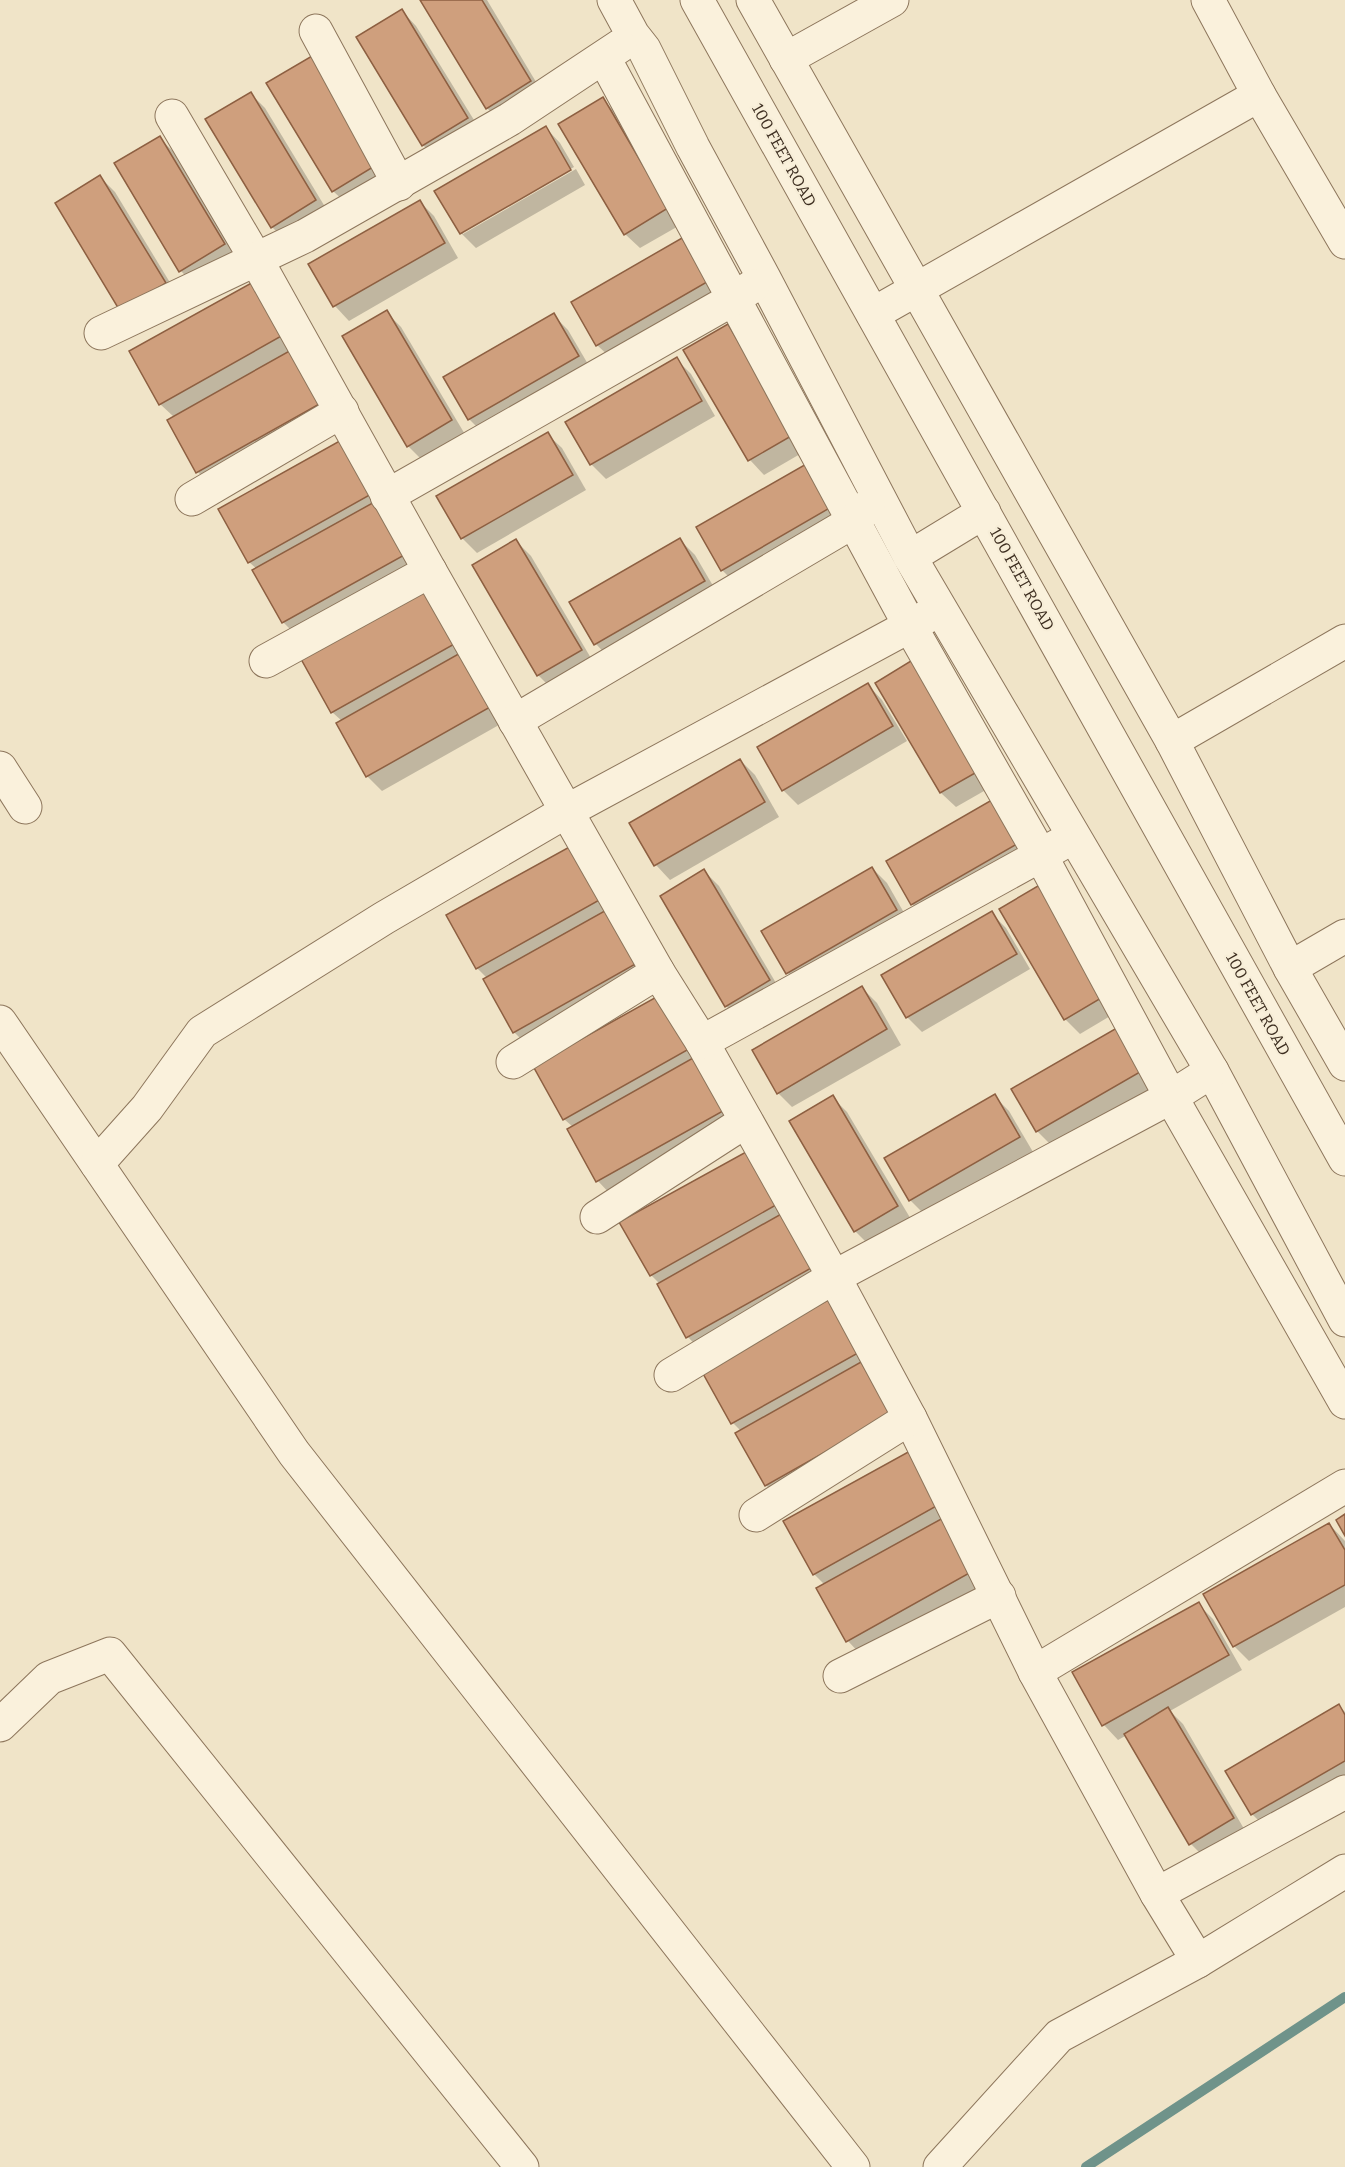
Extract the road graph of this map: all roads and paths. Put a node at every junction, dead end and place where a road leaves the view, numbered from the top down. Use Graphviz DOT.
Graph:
graph roads {
  1 [pos="614,0"];
  2 [pos="697,0"];
  3 [pos="753,0"];
  4 [pos="892,0"];
  5 [pos="1208,0"];
  6 [pos="316,31"];
  7 [pos="633,35"];
  8 [pos="604,58"];
  9 [pos="786,59"];
  10 [pos="1259,95"];
  11 [pos="172,116"];
  12 [pos="399,184"];
  13 [pos="1345,242"];
  14 [pos="256,259"];
  15 [pos="764,278"];
  16 [pos="917,289"];
  17 [pos="735,298"];
  18 [pos="873,314"];
  19 [pos="101,333"];
  20 [pos="342,411"];
  21 [pos="387,496"];
  22 [pos="877,496"];
  23 [pos="192,499"];
  24 [pos="984,512"];
  25 [pos="854,521"];
  26 [pos="910,557"];
  27 [pos="430,571"];
  28 [pos="940,610"];
  29 [pos="910,626"];
  30 [pos="1345,641"];
  31 [pos="267,662"];
  32 [pos="515,721"];
  33 [pos="1172,741"];
  34 [pos="0,768"];
  35 [pos="25,807"];
  36 [pos="567,811"];
  37 [pos="1073,837"];
  38 [pos="1041,856"];
  39 [pos="1345,936"];
  40 [pos="1290,968"];
  41 [pos="658,972"];
  42 [pos="0,1022"];
  43 [pos="702,1042"];
  44 [pos="513,1062"];
  45 [pos="1345,1064"];
  46 [pos="1212,1071"];
  47 [pos="1171,1098"];
  48 [pos="746,1121"];
  49 [pos="1345,1159"];
  50 [pos="97,1164"];
  51 [pos="597,1217"];
  52 [pos="834,1277"];
  53 [pos="1345,1320"];
  54 [pos="671,1376"];
  55 [pos="1345,1402"];
  56 [pos="910,1418"];
  57 [pos="1345,1486"];
  58 [pos="756,1515"];
  59 [pos="999,1596"];
  60 [pos="1035,1672"];
  61 [pos="840,1676"];
  62 [pos="0,1725"];
  63 [pos="1345,1792"];
  64 [pos="1345,1871"];
  65 [pos="1157,1894"];
  66 [pos="1198,1961"];
  67 [pos="522,2167"];
  68 [pos="853,2167"];
  69 [pos="940,2167"];
  1 -- 7 [label="street"];
  2 -- 18 [label="street, 100 FEET ROAD"];
  3 -- 9 [label="street"];
  4 -- 9 [label="street"];
  5 -- 10 [label="street"];
  6 -- 12 [label="street"];
  7 -- 8 [label="street"];
  7 -- 15 [label="street"];
  8 -- 12 [label="street"];
  8 -- 17 [label="street"];
  9 -- 16 [label="street"];
  10 -- 13 [label="street"];
  10 -- 16 [label="street"];
  11 -- 14 [label="street"];
  12 -- 14 [label="street"];
  14 -- 19 [label="street"];
  14 -- 20 [label="street"];
  15 -- 17 [label="street"];
  15 -- 22 [label="street"];
  16 -- 18 [label="street"];
  16 -- 33 [label="street"];
  17 -- 21 [label="street"];
  17 -- 25 [label="street"];
  18 -- 24 [label="street, 100 FEET ROAD"];
  20 -- 21 [label="street"];
  20 -- 23 [label="street"];
  21 -- 27 [label="street"];
  22 -- 25 [label="street"];
  22 -- 26 [label="street"];
  24 -- 26 [label="street"];
  24 -- 49 [label="street, 100 FEET ROAD"];
  25 -- 29 [label="street"];
  25 -- 32 [label="street"];
  26 -- 28 [label="street"];
  27 -- 31 [label="street"];
  27 -- 32 [label="street"];
  28 -- 29 [label="street"];
  28 -- 37 [label="street"];
  29 -- 36 [label="street"];
  29 -- 38 [label="street"];
  30 -- 33 [label="street"];
  32 -- 36 [label="street"];
  33 -- 40 [label="street"];
  34 -- 35 [label="street"];
  36 -- 41 [label="street"];
  36 -- 50 [label="street"];
  37 -- 38 [label="street"];
  37 -- 46 [label="street"];
  38 -- 43 [label="street"];
  38 -- 47 [label="street"];
  39 -- 40 [label="street"];
  40 -- 45 [label="street"];
  41 -- 43 [label="street"];
  41 -- 44 [label="street"];
  42 -- 50 [label="street"];
  43 -- 48 [label="street"];
  46 -- 47 [label="street"];
  46 -- 53 [label="street"];
  47 -- 52 [label="street"];
  47 -- 55 [label="street"];
  48 -- 51 [label="street"];
  48 -- 52 [label="street"];
  50 -- 68 [label="street"];
  52 -- 54 [label="street"];
  52 -- 56 [label="street"];
  56 -- 58 [label="street"];
  56 -- 59 [label="street"];
  57 -- 60 [label="street"];
  59 -- 60 [label="street"];
  59 -- 61 [label="street"];
  60 -- 65 [label="street"];
  62 -- 67 [label="street"];
  63 -- 65 [label="street"];
  64 -- 66 [label="street"];
  65 -- 66 [label="street"];
  66 -- 69 [label="street"];
}
